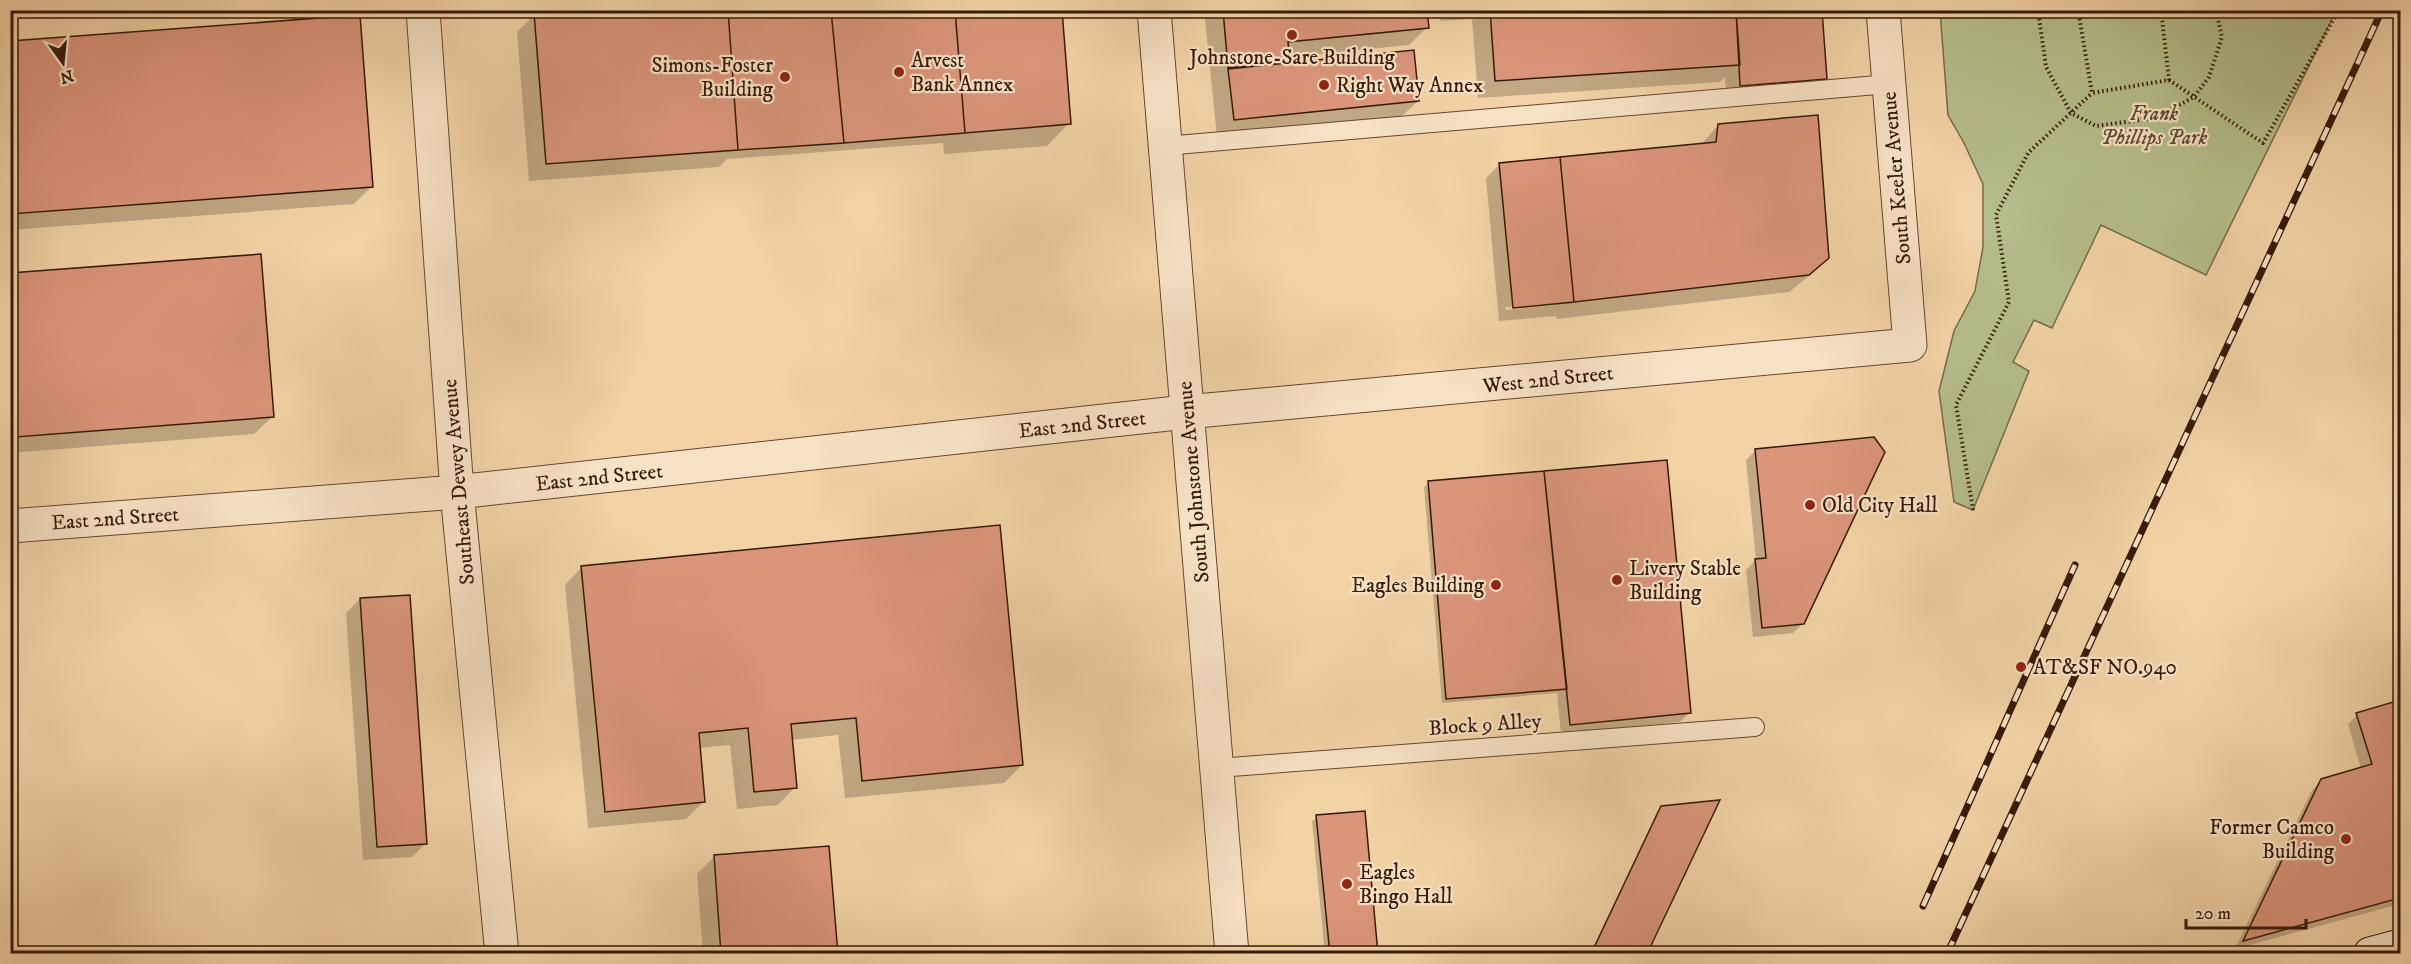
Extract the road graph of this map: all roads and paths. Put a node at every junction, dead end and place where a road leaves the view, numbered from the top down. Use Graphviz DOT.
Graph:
graph roads {
  1 [pos="423,10"];
  2 [pos="1154,10"];
  3 [pos="1883,10"];
  4 [pos="2038,10"];
  5 [pos="2078,10"];
  6 [pos="2161,10"];
  7 [pos="2216,10"];
  8 [pos="2339,10"];
  9 [pos="2169,80"];
  10 [pos="1889,84"];
  11 [pos="2092,93"];
  12 [pos="2194,98"];
  13 [pos="2071,113"];
  14 [pos="1165,146"];
  15 [pos="1910,345"];
  16 [pos="1186,412"];
  17 [pos="457,492"];
  18 [pos="1973,510"];
  19 [pos="10,526"];
  20 [pos="1755,727"];
  21 [pos="1218,768"];
  22 [pos="2400,946"];
  23 [pos="502,954"];
  24 [pos="1232,954"];
  25 [pos="2370,954"];
  1 -- 17 [label="street, Southeast Dewey Avenue"];
  2 -- 14 [label="street, South Johnstone Avenue"];
  3 -- 10 [label="street, South Keeler Avenue"];
  4 -- 13 [label="path"];
  5 -- 11 [label="path"];
  6 -- 9 [label="path"];
  7 -- 12 [label="path"];
  8 -- 12 [label="path"];
  9 -- 11 [label="path"];
  9 -- 12 [label="path"];
  10 -- 14 [label="lane"];
  10 -- 15 [label="street, South Keeler Avenue"];
  11 -- 13 [label="path"];
  12 -- 13 [label="path"];
  13 -- 18 [label="path"];
  14 -- 16 [label="street, South Johnstone Avenue"];
  15 -- 16 [label="street, West 2nd Street"];
  16 -- 17 [label="street, East 2nd Street"];
  16 -- 21 [label="street, South Johnstone Avenue"];
  17 -- 19 [label="street, East 2nd Street"];
  17 -- 23 [label="street, Southeast Dewey Avenue"];
  20 -- 21 [label="lane, Block 9 Alley"];
  21 -- 24 [label="street, South Johnstone Avenue"];
  22 -- 25 [label="street"];
}
